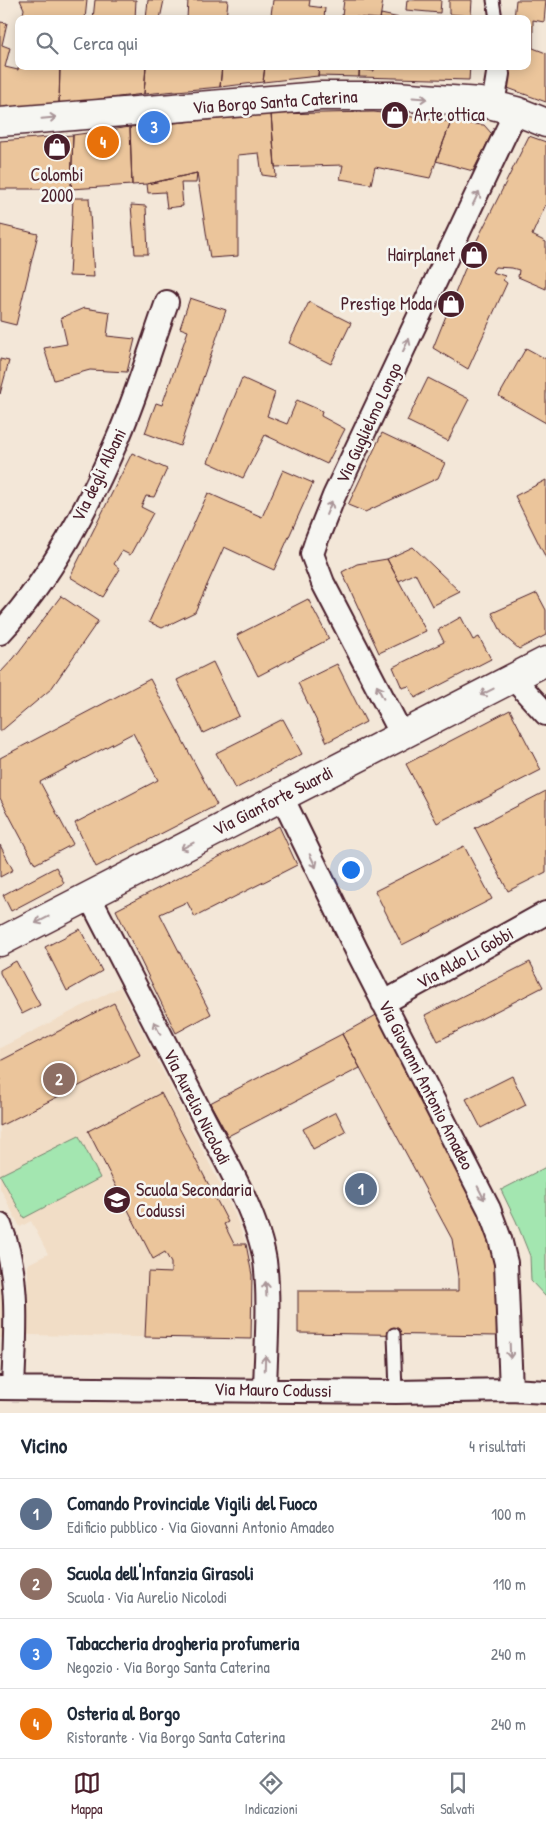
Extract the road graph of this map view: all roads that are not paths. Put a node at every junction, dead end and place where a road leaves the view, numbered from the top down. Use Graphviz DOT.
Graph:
graph roads {
  1 [pos="493,0"];
  2 [pos="495,15"];
  3 [pos="498,70"];
  4 [pos="504,108"];
  5 [pos="0,122"];
  6 [pos="546,123"];
  7 [pos="168,302"];
  8 [pos="0,633"];
  9 [pos="546,661"];
  10 [pos="513,678"];
  11 [pos="546,714"];
  12 [pos="402,735"];
  13 [pos="282,797"];
  14 [pos="89,896"];
  15 [pos="546,913"];
  16 [pos="1,938"];
  17 [pos="383,1003"];
  18 [pos="0,1225"];
  19 [pos="394,1334"];
  20 [pos="6,1388"];
  21 [pos="265,1389"];
  22 [pos="511,1390"];
  23 [pos="396,1392"];
  24 [pos="546,1392"];
  1 -- 2 [label="lane"];
  3 -- 4 [label="street, Via Guglielmo Longo"];
  5 -- 4 [label="street, Via Borgo Santa Caterina, one-way"];
  4 -- 6 [label="street, Via Borgo Santa Caterina"];
  12 -- 4 [label="street, Via Guglielmo Longo, one-way"];
  7 -- 8 [label="street, Via degli Albani"];
  9 -- 10 [label="street, Via Gianforte Suardi"];
  10 -- 11 [label="street"];
  10 -- 12 [label="street, Via Gianforte Suardi, one-way"];
  12 -- 13 [label="street, Via Gianforte Suardi"];
  13 -- 14 [label="street, Via Gianforte Suardi, one-way"];
  13 -- 17 [label="street, Via Giovanni Antonio Amadeo, one-way"];
  14 -- 16 [label="street, Via Gianforte Suardi, one-way"];
  21 -- 14 [label="street, Via Aurelio Nicolodi, one-way"];
  15 -- 17 [label="street, Via Aldo Li Gobbi"];
  17 -- 22 [label="street, Via Giovanni Antonio Amadeo, one-way"];
  18 -- 20 [label="street"];
  19 -- 23 [label="lane"];
  20 -- 21 [label="street, Via Mauro Codussi"];
  21 -- 23 [label="street, Via Mauro Codussi"];
  22 -- 23 [label="street, Via Mauro Codussi"];
  22 -- 24 [label="street, Via Mauro Codussi"];
}
